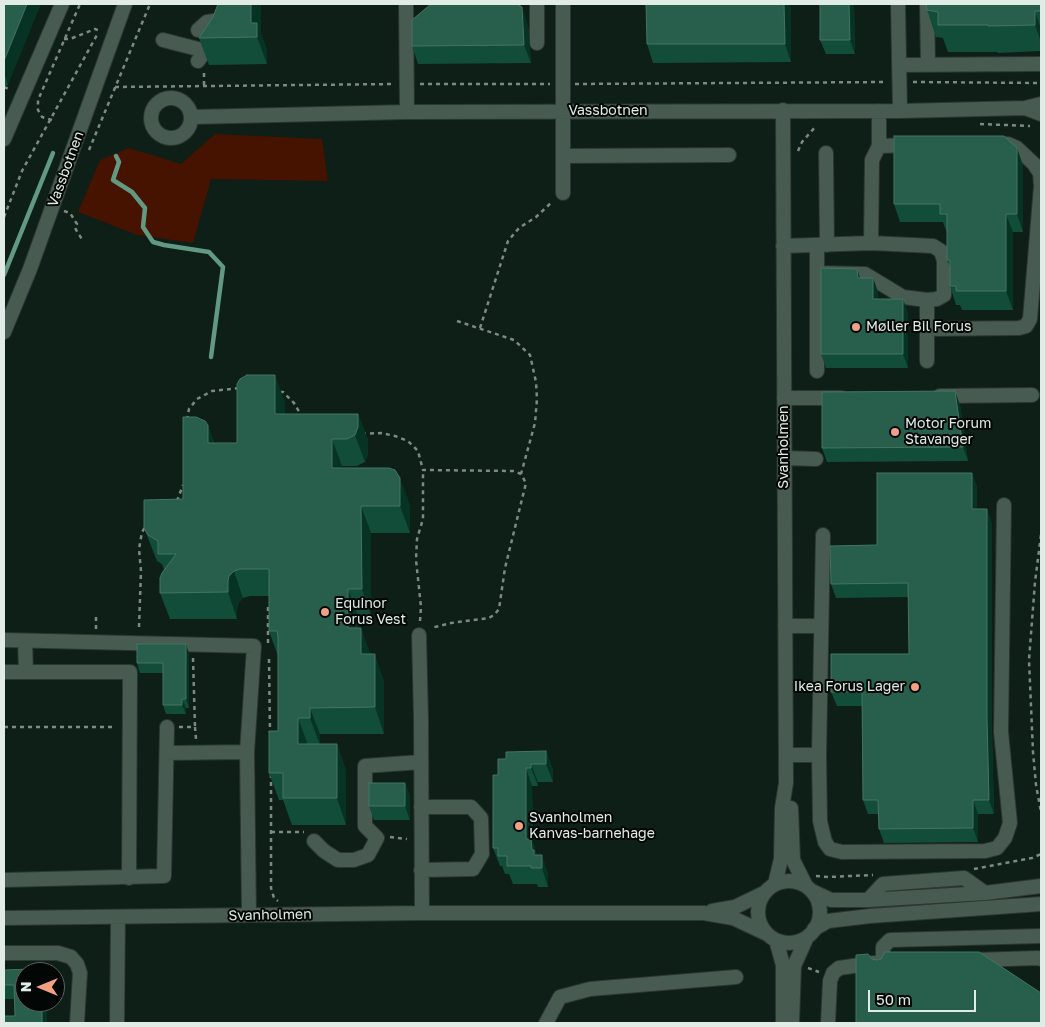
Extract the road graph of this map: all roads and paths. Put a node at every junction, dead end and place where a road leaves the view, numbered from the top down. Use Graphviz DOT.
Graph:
graph roads {
  1 [pos="62,4"];
  2 [pos="80,4"];
  3 [pos="125,4"];
  4 [pos="150,4"];
  5 [pos="406,4"];
  6 [pos="538,4"];
  7 [pos="563,4"];
  8 [pos="898,4"];
  9 [pos="927,4"];
  10 [pos="102,25"];
  11 [pos="198,30"];
  12 [pos="100,31"];
  13 [pos="64,39"];
  14 [pos="163,40"];
  15 [pos="537,43"];
  16 [pos="928,64"];
  17 [pos="1041,64"];
  18 [pos="899,65"];
  19 [pos="1041,104"];
  20 [pos="1025,108"];
  21 [pos="783,110"];
  22 [pos="879,111"];
  23 [pos="900,111"];
  24 [pos="406,112"];
  25 [pos="563,112"];
  26 [pos="1041,114"];
  27 [pos="192,117"];
  28 [pos="52,120"];
  29 [pos="4,139"];
  30 [pos="988,144"];
  31 [pos="928,145"];
  32 [pos="879,146"];
  33 [pos="88,153"];
  34 [pos="826,153"];
  35 [pos="728,155"];
  36 [pos="564,156"];
  37 [pos="563,193"];
  38 [pos="63,211"];
  39 [pos="4,217"];
  40 [pos="83,241"];
  41 [pos="871,243"];
  42 [pos="822,245"];
  43 [pos="783,246"];
  44 [pos="817,273"];
  45 [pos="927,300"];
  46 [pos="457,320"];
  47 [pos="480,328"];
  48 [pos="926,329"];
  49 [pos="4,332"];
  50 [pos="927,362"];
  51 [pos="817,371"];
  52 [pos="244,388"];
  53 [pos="277,391"];
  54 [pos="1032,395"];
  55 [pos="855,397"];
  56 [pos="924,397"];
  57 [pos="784,398"];
  58 [pos="303,418"];
  59 [pos="186,427"];
  60 [pos="358,434"];
  61 [pos="785,458"];
  62 [pos="816,459"];
  63 [pos="423,470"];
  64 [pos="521,474"];
  65 [pos="184,477"];
  66 [pos="176,502"];
  67 [pos="1004,505"];
  68 [pos="148,523"];
  69 [pos="823,535"];
  70 [pos="1041,535"];
  71 [pos="268,607"];
  72 [pos="785,626"];
  73 [pos="821,626"];
  74 [pos="139,627"];
  75 [pos="419,635"];
  76 [pos="4,640"];
  77 [pos="25,641"];
  78 [pos="192,645"];
  79 [pos="268,645"];
  80 [pos="268,654"];
  81 [pos="4,672"];
  82 [pos="26,672"];
  83 [pos="195,726"];
  84 [pos="167,727"];
  85 [pos="270,739"];
  86 [pos="247,752"];
  87 [pos="167,753"];
  88 [pos="786,755"];
  89 [pos="819,755"];
  90 [pos="421,762"];
  91 [pos="270,766"];
  92 [pos="786,783"];
  93 [pos="421,807"];
  94 [pos="1041,812"];
  95 [pos="271,832"];
  96 [pos="377,838"];
  97 [pos="414,840"];
  98 [pos="314,841"];
  99 [pos="421,870"];
  100 [pos="874,875"];
  101 [pos="129,878"];
  102 [pos="4,880"];
  103 [pos="270,884"];
  104 [pos="810,884"];
  105 [pos="1041,886"];
  106 [pos="769,889"];
  107 [pos="1041,904"];
  108 [pos="422,913"];
  109 [pos="704,913"];
  110 [pos="249,915"];
  111 [pos="118,917"];
  112 [pos="4,918"];
  113 [pos="811,933"];
  114 [pos="1041,936"];
  115 [pos="772,937"];
  116 [pos="4,953"];
  117 [pos="961,960"];
  118 [pos="1041,960"];
  119 [pos="736,977"];
  120 [pos="77,1023"];
  121 [pos="117,1023"];
  122 [pos="546,1023"];
  123 [pos="782,1023"];
  124 [pos="792,1023"];
  125 [pos="828,1023"];
  1 -- 29 [label="street"];
  2 -- 13 [label="path"];
  3 -- 49 [label="street, Vassbotnen"];
  4 -- 33 [label="path"];
  5 -- 24 [label="street"];
  6 -- 15 [label="street"];
  7 -- 25 [label="street"];
  8 -- 18 [label="street"];
  9 -- 16 [label="street"];
  10 -- 12 [label="path"];
  11 -- 14 [label="street"];
  12 -- 13 [label="path"];
  12 -- 28 [label="path"];
  13 -- 28 [label="path"];
  16 -- 17 [label="street"];
  16 -- 18 [label="street"];
  18 -- 23 [label="street"];
  19 -- 20 [label="street, Vassbotnen"];
  20 -- 23 [label="street, Vassbotnen"];
  20 -- 26 [label="street, Vassbotnen"];
  21 -- 22 [label="street, Vassbotnen"];
  21 -- 25 [label="street, Vassbotnen"];
  21 -- 43 [label="street, Svanholmen"];
  22 -- 23 [label="street, Vassbotnen"];
  22 -- 32 [label="street"];
  24 -- 25 [label="street, Vassbotnen"];
  24 -- 27 [label="street, Vassbotnen"];
  25 -- 36 [label="street"];
  28 -- 39 [label="path"];
  30 -- 48 [label="street"];
  31 -- 32 [label="street"];
  32 -- 41 [label="street"];
  34 -- 42 [label="street"];
  35 -- 36 [label="street"];
  36 -- 37 [label="street"];
  37 -- 47 [label="path"];
  38 -- 40 [label="path"];
  41 -- 42 [label="street"];
  41 -- 45 [label="street"];
  42 -- 43 [label="street"];
  42 -- 44 [label="street"];
  43 -- 57 [label="street, Svanholmen"];
  44 -- 45 [label="street"];
  44 -- 51 [label="street"];
  45 -- 48 [label="street"];
  46 -- 47 [label="path"];
  47 -- 64 [label="path"];
  48 -- 50 [label="street"];
  52 -- 59 [label="path"];
  53 -- 58 [label="path"];
  54 -- 56 [label="street"];
  55 -- 57 [label="street"];
  57 -- 61 [label="street, Svanholmen"];
  60 -- 63 [label="path"];
  61 -- 62 [label="street"];
  61 -- 72 [label="street, Svanholmen"];
  63 -- 64 [label="path"];
  63 -- 75 [label="path"];
  64 -- 75 [label="path"];
  65 -- 66 [label="path"];
  67 -- 89 [label="street"];
  68 -- 74 [label="path"];
  69 -- 73 [label="street"];
  70 -- 94 [label="path"];
  71 -- 79 [label="path"];
  72 -- 73 [label="street"];
  72 -- 88 [label="street, Svanholmen"];
  73 -- 89 [label="street"];
  75 -- 90 [label="street"];
  76 -- 77 [label="street"];
  77 -- 78 [label="street"];
  77 -- 82 [label="street"];
  78 -- 83 [label="path"];
  78 -- 86 [label="street"];
  80 -- 85 [label="path"];
  81 -- 82 [label="street"];
  82 -- 101 [label="street"];
  84 -- 87 [label="street"];
  86 -- 87 [label="street"];
  86 -- 110 [label="street"];
  87 -- 101 [label="street"];
  88 -- 89 [label="street"];
  88 -- 92 [label="street, Svanholmen"];
  90 -- 93 [label="street"];
  90 -- 96 [label="street"];
  91 -- 95 [label="path"];
  92 -- 104 [label="street, Svanholmen"];
  92 -- 106 [label="street, Svanholmen"];
  93 -- 99 [label="street"];
  93 -- 99 [label="street"];
  95 -- 98 [label="path"];
  95 -- 103 [label="path"];
  96 -- 97 [label="path"];
  96 -- 98 [label="street"];
  99 -- 108 [label="street"];
  100 -- 104 [label="path"];
  101 -- 102 [label="street"];
  104 -- 105 [label="street"];
  104 -- 106 [label="street"];
  104 -- 113 [label="street"];
  106 -- 109 [label="street, Svanholmen"];
  106 -- 115 [label="street"];
  107 -- 113 [label="street"];
  108 -- 109 [label="street, Svanholmen"];
  108 -- 110 [label="street, Svanholmen"];
  109 -- 115 [label="street, Svanholmen"];
  110 -- 111 [label="street, Svanholmen"];
  111 -- 112 [label="street, Svanholmen"];
  111 -- 121 [label="street"];
  113 -- 115 [label="street"];
  113 -- 124 [label="street"];
  114 -- 125 [label="street"];
  115 -- 123 [label="street"];
  116 -- 120 [label="street"];
  117 -- 118 [label="street"];
  119 -- 122 [label="street"];
}
